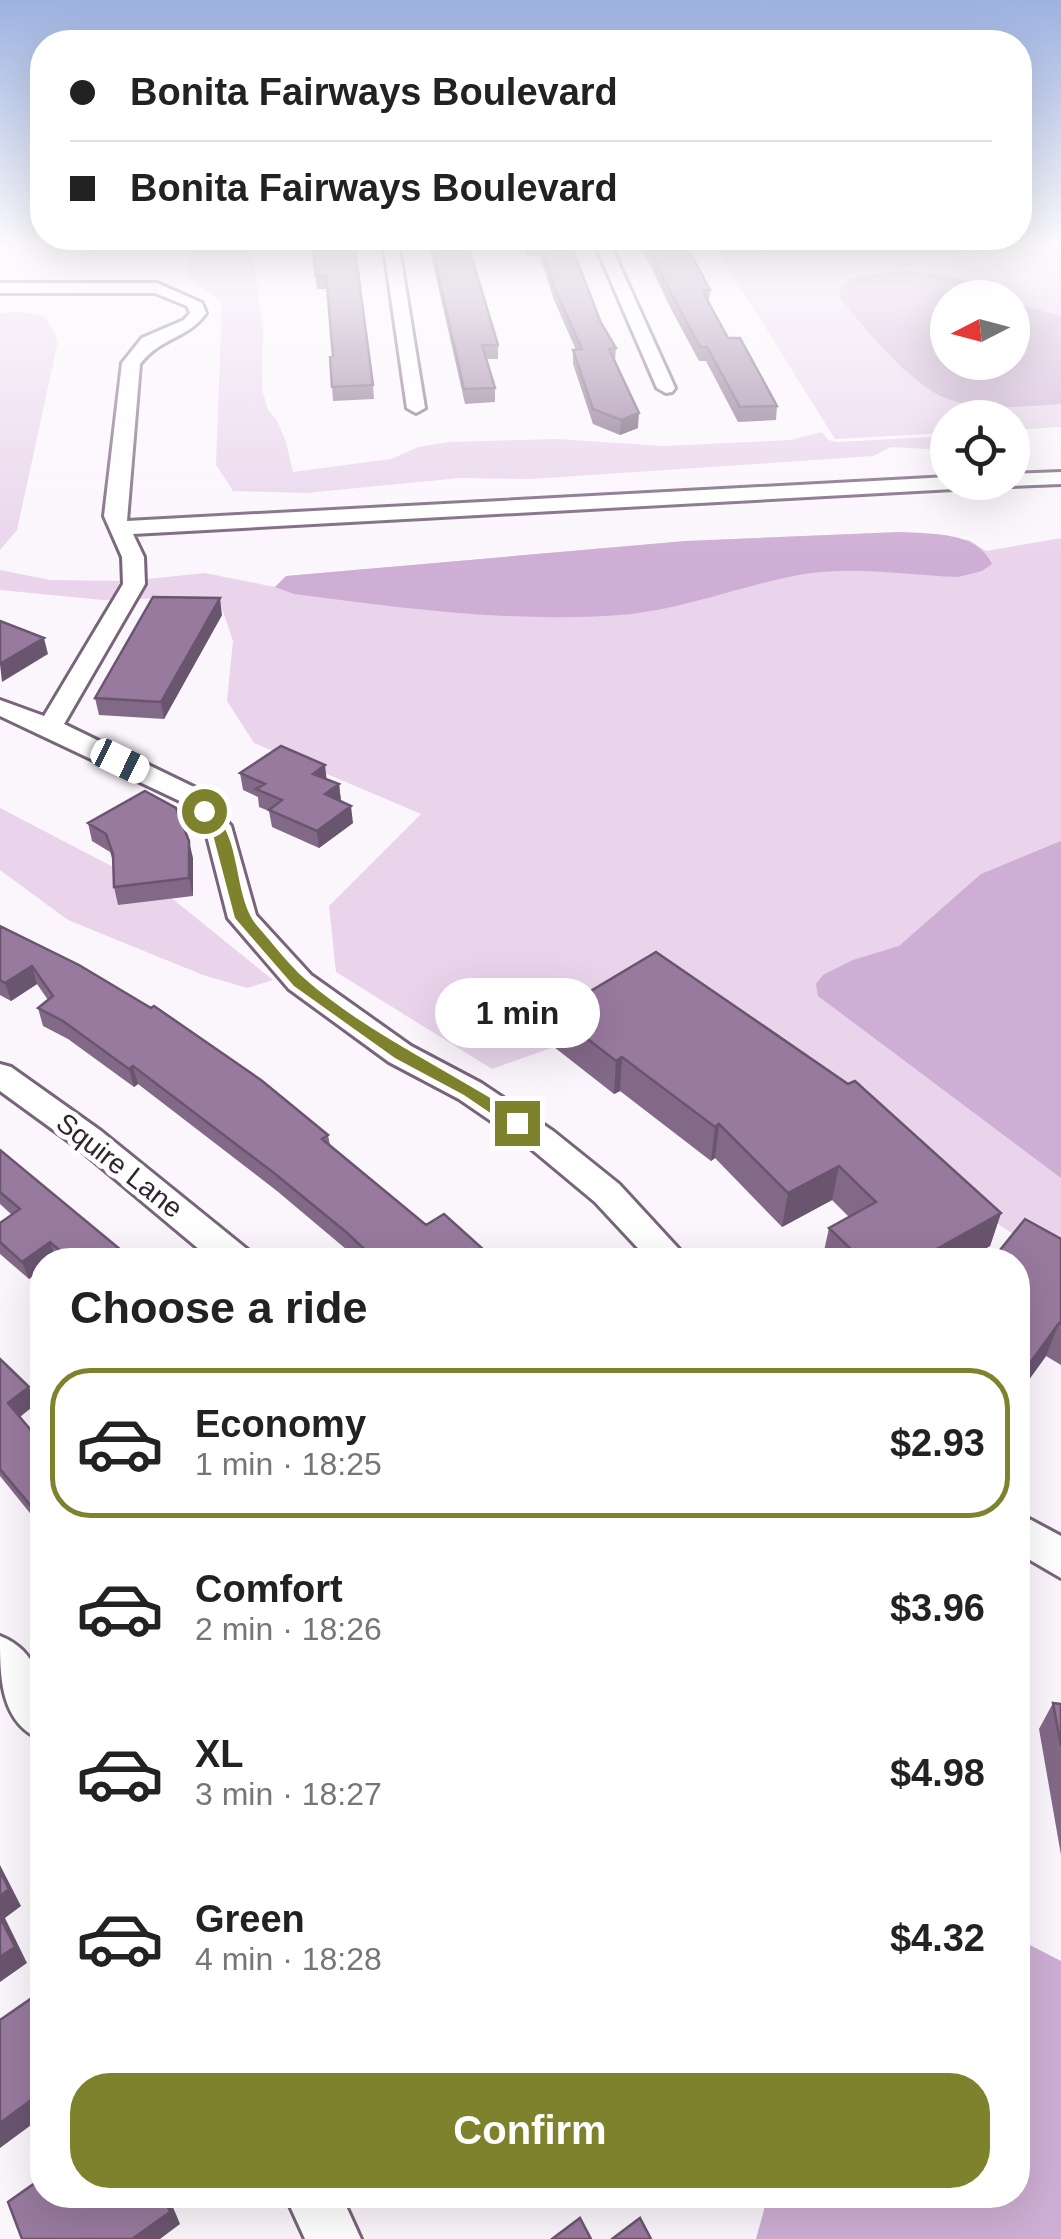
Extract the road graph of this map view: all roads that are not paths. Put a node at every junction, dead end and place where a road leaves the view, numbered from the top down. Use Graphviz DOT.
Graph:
graph roads {
  1 [pos="142,346"];
  2 [pos="406,346"];
  3 [pos="647,346"];
  4 [pos="666,388"];
  5 [pos="416,408"];
  6 [pos="1061,478"];
  7 [pos="1030,479"];
  8 [pos="930,484"];
  9 [pos="120,528"];
  10 [pos="0,707"];
  11 [pos="50,726"];
  12 [pos="0,1075"];
  13 [pos="221,1248"];
  14 [pos="659,1248"];
  15 [pos="1030,1539"];
  16 [pos="1061,1559"];
  17 [pos="0,1657"];
  18 [pos="30,1701"];
  19 [pos="318,2208"];
  20 [pos="334,2239"];
  1 -- 9 [label="street"];
  2 -- 5 [label="street"];
  3 -- 4 [label="street"];
  6 -- 7 [label="street"];
  8 -- 9 [label="street"];
  9 -- 11 [label="street"];
  10 -- 11 [label="street"];
  11 -- 14 [label="street"];
  12 -- 13 [label="street, Squire Lane"];
  15 -- 16 [label="street"];
  17 -- 18 [label="street"];
  19 -- 20 [label="street"];
}
